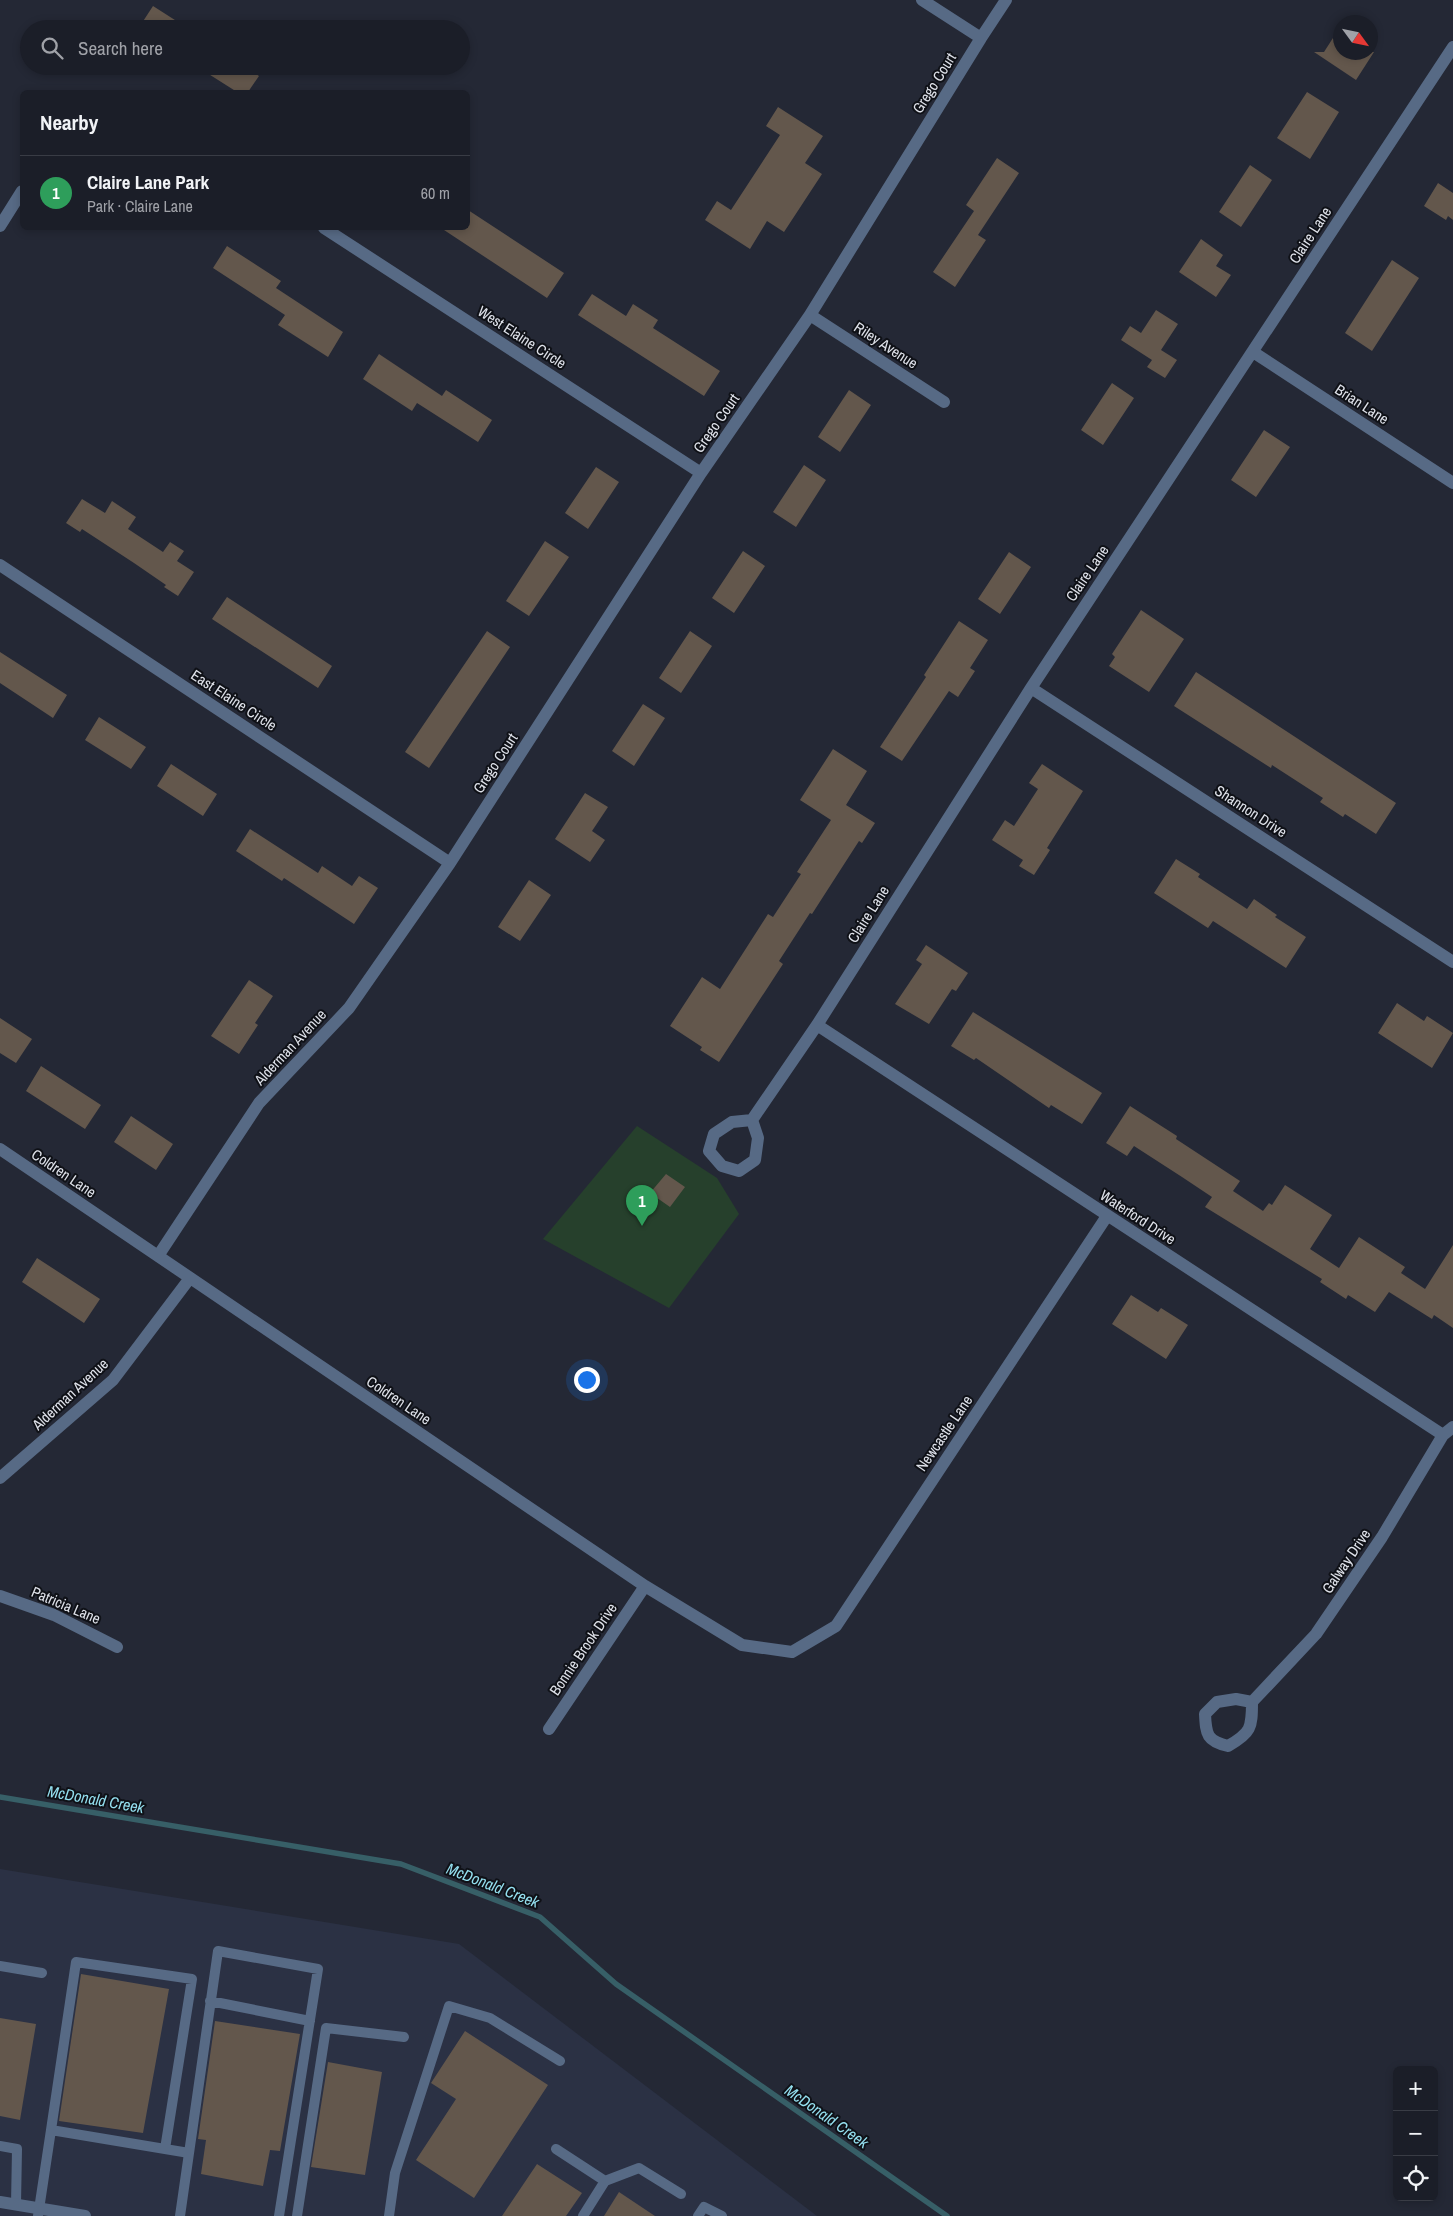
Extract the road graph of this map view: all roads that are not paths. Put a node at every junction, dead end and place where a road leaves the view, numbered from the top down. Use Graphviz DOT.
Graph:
graph roads {
  1 [pos="922,0"];
  2 [pos="1006,0"];
  3 [pos="981,38"];
  4 [pos="1453,47"];
  5 [pos="20,194"];
  6 [pos="0,226"];
  7 [pos="327,230"];
  8 [pos="810,315"];
  9 [pos="1253,352"];
  10 [pos="944,402"];
  11 [pos="701,473"];
  12 [pos="1453,483"];
  13 [pos="0,565"];
  14 [pos="1031,688"];
  15 [pos="450,863"];
  16 [pos="1453,962"];
  17 [pos="816,1025"];
  18 [pos="752,1120"];
  19 [pos="0,1149"];
  20 [pos="1108,1216"];
  21 [pos="158,1256"];
  22 [pos="190,1278"];
  23 [pos="1448,1431"];
  24 [pos="0,1478"];
  25 [pos="645,1586"];
  26 [pos="0,1596"];
  27 [pos="118,1646"];
  28 [pos="792,1652"];
  29 [pos="1252,1702"];
  30 [pos="548,1729"];
  31 [pos="0,1966"];
  32 [pos="42,1973"];
  33 [pos="210,2002"];
  34 [pos="310,2021"];
  35 [pos="404,2037"];
  36 [pos="560,2061"];
  37 [pos="51,2130"];
  38 [pos="0,2146"];
  39 [pos="165,2149"];
  40 [pos="556,2149"];
  41 [pos="189,2153"];
  42 [pos="605,2181"];
  43 [pos="681,2194"];
  44 [pos="0,2202"];
  45 [pos="16,2204"];
  46 [pos="38,2212"];
  47 [pos="86,2216"];
  48 [pos="180,2216"];
  49 [pos="279,2216"];
  50 [pos="297,2216"];
  51 [pos="389,2216"];
  52 [pos="582,2216"];
  53 [pos="698,2216"];
  54 [pos="722,2216"];
  1 -- 3 [label="street"];
  2 -- 3 [label="street, Grego Court"];
  3 -- 8 [label="street, Grego Court"];
  4 -- 9 [label="street, Claire Lane"];
  5 -- 6 [label="street"];
  7 -- 11 [label="street, West Elaine Circle"];
  8 -- 10 [label="street, Riley Avenue"];
  8 -- 11 [label="street, Grego Court"];
  9 -- 12 [label="street, Brian Lane"];
  9 -- 14 [label="street, Claire Lane"];
  11 -- 15 [label="street, Grego Court"];
  13 -- 15 [label="street, East Elaine Circle"];
  14 -- 16 [label="street, Shannon Drive"];
  14 -- 17 [label="street, Claire Lane"];
  15 -- 21 [label="street, Alderman Avenue"];
  17 -- 18 [label="street, Claire Lane"];
  17 -- 20 [label="street, Waterford Drive"];
  18 -- 18 [label="street"];
  19 -- 21 [label="street, Coldren Lane"];
  20 -- 23 [label="street, Waterford Drive"];
  20 -- 28 [label="street, Newcastle Lane"];
  21 -- 22 [label="street, Coldren Lane"];
  22 -- 24 [label="street, Alderman Avenue"];
  22 -- 25 [label="street, Coldren Lane"];
  23 -- 29 [label="street, Galway Drive"];
  25 -- 28 [label="street, Coldren Lane"];
  25 -- 30 [label="street, Bonnie Brook Drive"];
  26 -- 27 [label="street, Patricia Lane"];
  31 -- 32 [label="lane"];
  33 -- 34 [label="lane"];
  33 -- 34 [label="lane"];
  33 -- 41 [label="lane"];
  34 -- 49 [label="lane"];
  35 -- 50 [label="lane"];
  36 -- 51 [label="lane"];
  37 -- 39 [label="lane"];
  37 -- 39 [label="lane"];
  37 -- 46 [label="lane"];
  38 -- 45 [label="lane"];
  39 -- 41 [label="lane"];
  40 -- 42 [label="lane"];
  41 -- 48 [label="lane"];
  42 -- 43 [label="lane"];
  42 -- 52 [label="lane"];
  44 -- 45 [label="street"];
  45 -- 46 [label="street"];
  46 -- 47 [label="street"];
  53 -- 54 [label="lane"];
}
